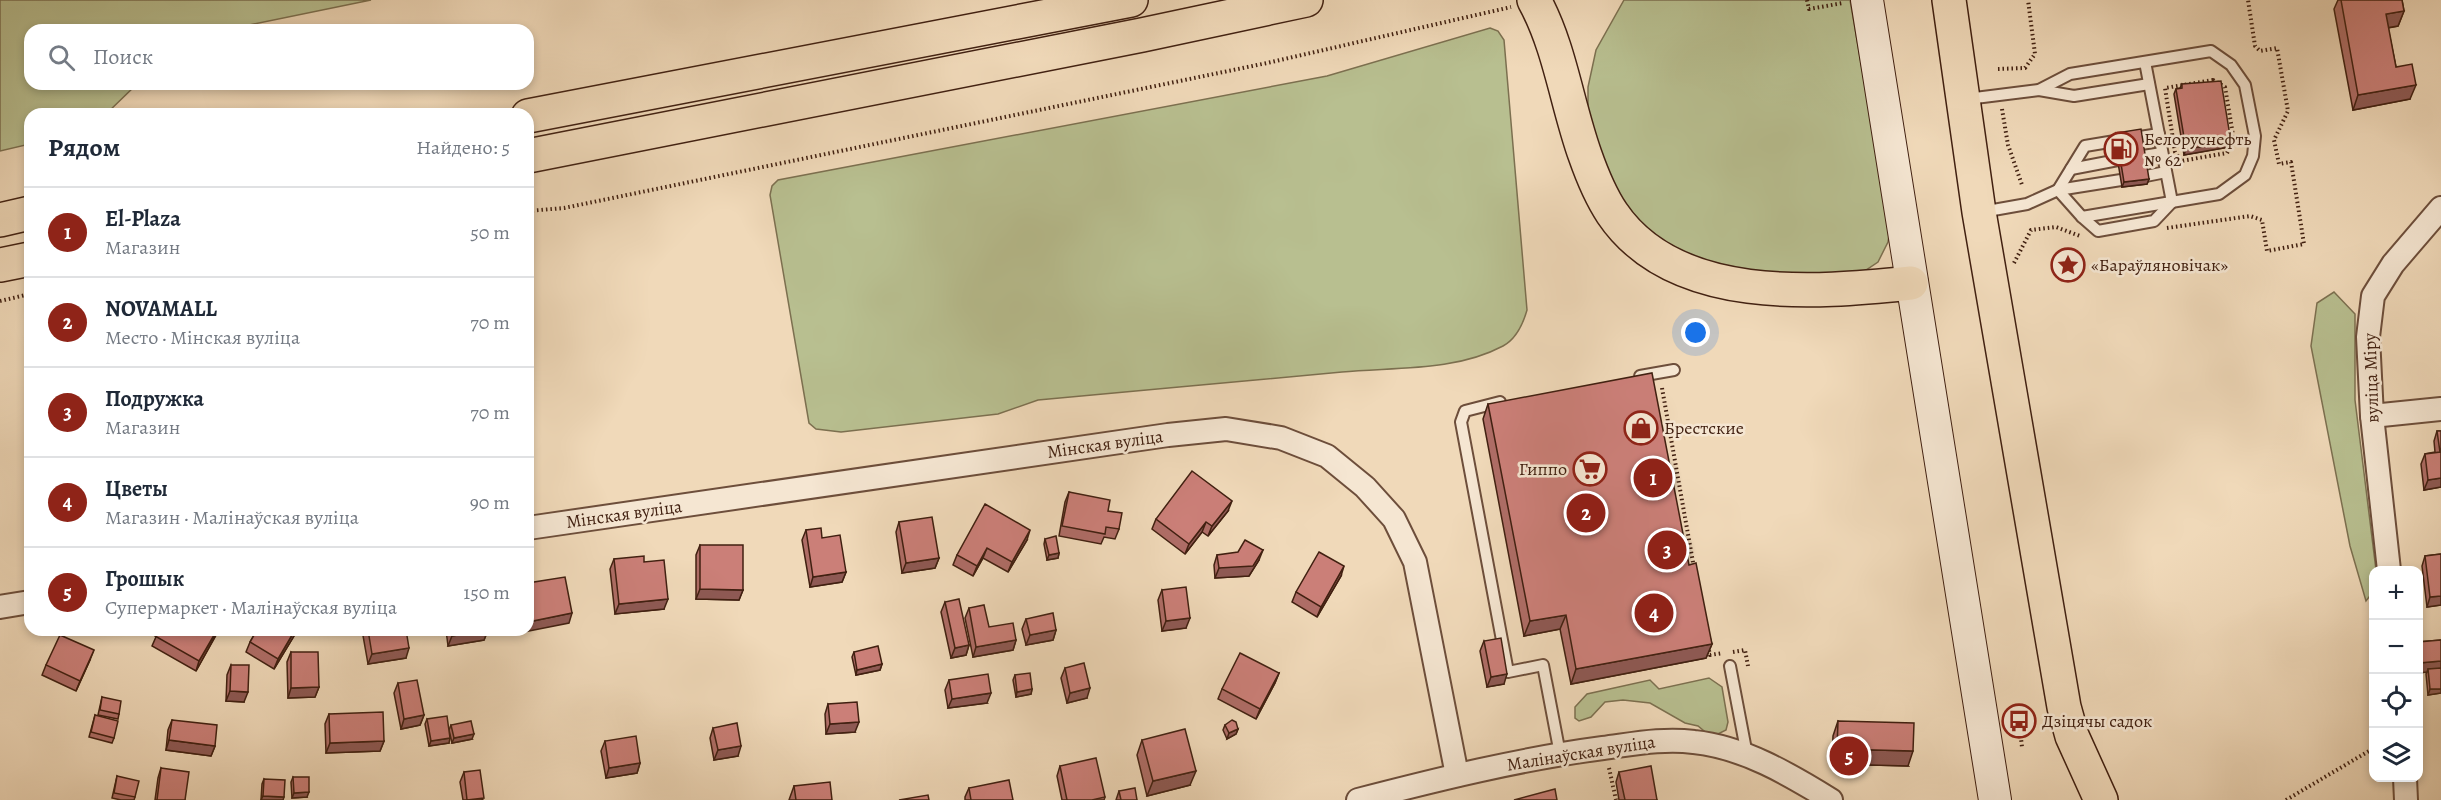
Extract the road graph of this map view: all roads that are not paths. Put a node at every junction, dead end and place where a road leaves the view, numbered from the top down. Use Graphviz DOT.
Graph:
graph roads {
  1 [pos="1131,0"];
  2 [pos="1306,0"];
  3 [pos="1949,0"];
  4 [pos="1859,1"];
  5 [pos="1524,3"];
  6 [pos="2145,62"];
  7 [pos="2149,84"];
  8 [pos="2039,90"];
  9 [pos="1964,100"];
  10 [pos="534,115"];
  11 [pos="2159,134"];
  12 [pos="2140,137"];
  13 [pos="2115,141"];
  14 [pos="2162,153"];
  15 [pos="534,155"];
  16 [pos="2143,156"];
  17 [pos="2118,160"];
  18 [pos="2071,169"];
  19 [pos="2166,172"];
  20 [pos="2146,176"];
  21 [pos="2121,180"];
  22 [pos="2058,190"];
  23 [pos="2172,202"];
  24 [pos="2441,208"];
  25 [pos="1979,212"];
  26 [pos="24,214"];
  27 [pos="2082,217"];
  28 [pos="0,219"];
  29 [pos="24,260"];
  30 [pos="0,265"];
  31 [pos="1911,283"];
  32 [pos="1674,370"];
  33 [pos="1627,378"];
  34 [pos="1510,400"];
  35 [pos="2441,409"];
  36 [pos="2372,416"];
  37 [pos="534,527"];
  38 [pos="2389,566"];
  39 [pos="24,603"];
  40 [pos="0,608"];
  41 [pos="1730,666"];
  42 [pos="1560,754"];
  43 [pos="1748,755"];
  44 [pos="1457,775"];
  45 [pos="2405,782"];
  46 [pos="1358,800"];
  47 [pos="1831,800"];
  48 [pos="1995,800"];
  49 [pos="2101,800"];
  50 [pos="2406,800"];
  1 -- 10 [label="highway"];
  2 -- 15 [label="highway"];
  3 -- 9 [label="highway"];
  4 -- 31 [label="main road"];
  5 -- 31 [label="highway"];
  6 -- 7 [label="lane"];
  6 -- 8 [label="lane"];
  6 -- 23 [label="lane"];
  7 -- 8 [label="lane"];
  7 -- 11 [label="lane"];
  8 -- 9 [label="lane"];
  9 -- 25 [label="highway"];
  11 -- 12 [label="lane"];
  11 -- 14 [label="lane"];
  13 -- 18 [label="lane"];
  14 -- 16 [label="lane"];
  14 -- 19 [label="lane"];
  17 -- 18 [label="lane"];
  18 -- 22 [label="lane"];
  19 -- 20 [label="lane"];
  19 -- 23 [label="lane"];
  21 -- 22 [label="lane"];
  22 -- 25 [label="lane"];
  22 -- 27 [label="lane"];
  23 -- 27 [label="lane"];
  23 -- 27 [label="lane"];
  24 -- 36 [label="street, вуліца Міру"];
  25 -- 49 [label="highway"];
  26 -- 28 [label="highway"];
  29 -- 30 [label="highway"];
  31 -- 48 [label="main road"];
  32 -- 33 [label="lane"];
  34 -- 42 [label="lane"];
  35 -- 36 [label="street"];
  36 -- 38 [label="street, вуліца Міру"];
  37 -- 44 [label="street, Мінская вуліца"];
  39 -- 40 [label="street"];
  41 -- 43 [label="lane"];
  42 -- 43 [label="street, Малінаўская вуліца"];
  42 -- 44 [label="street, Малінаўская вуліца"];
  43 -- 47 [label="street, Малінаўская вуліца"];
  44 -- 46 [label="street, Малінаўская вуліца"];
  45 -- 50 [label="street"];
}
